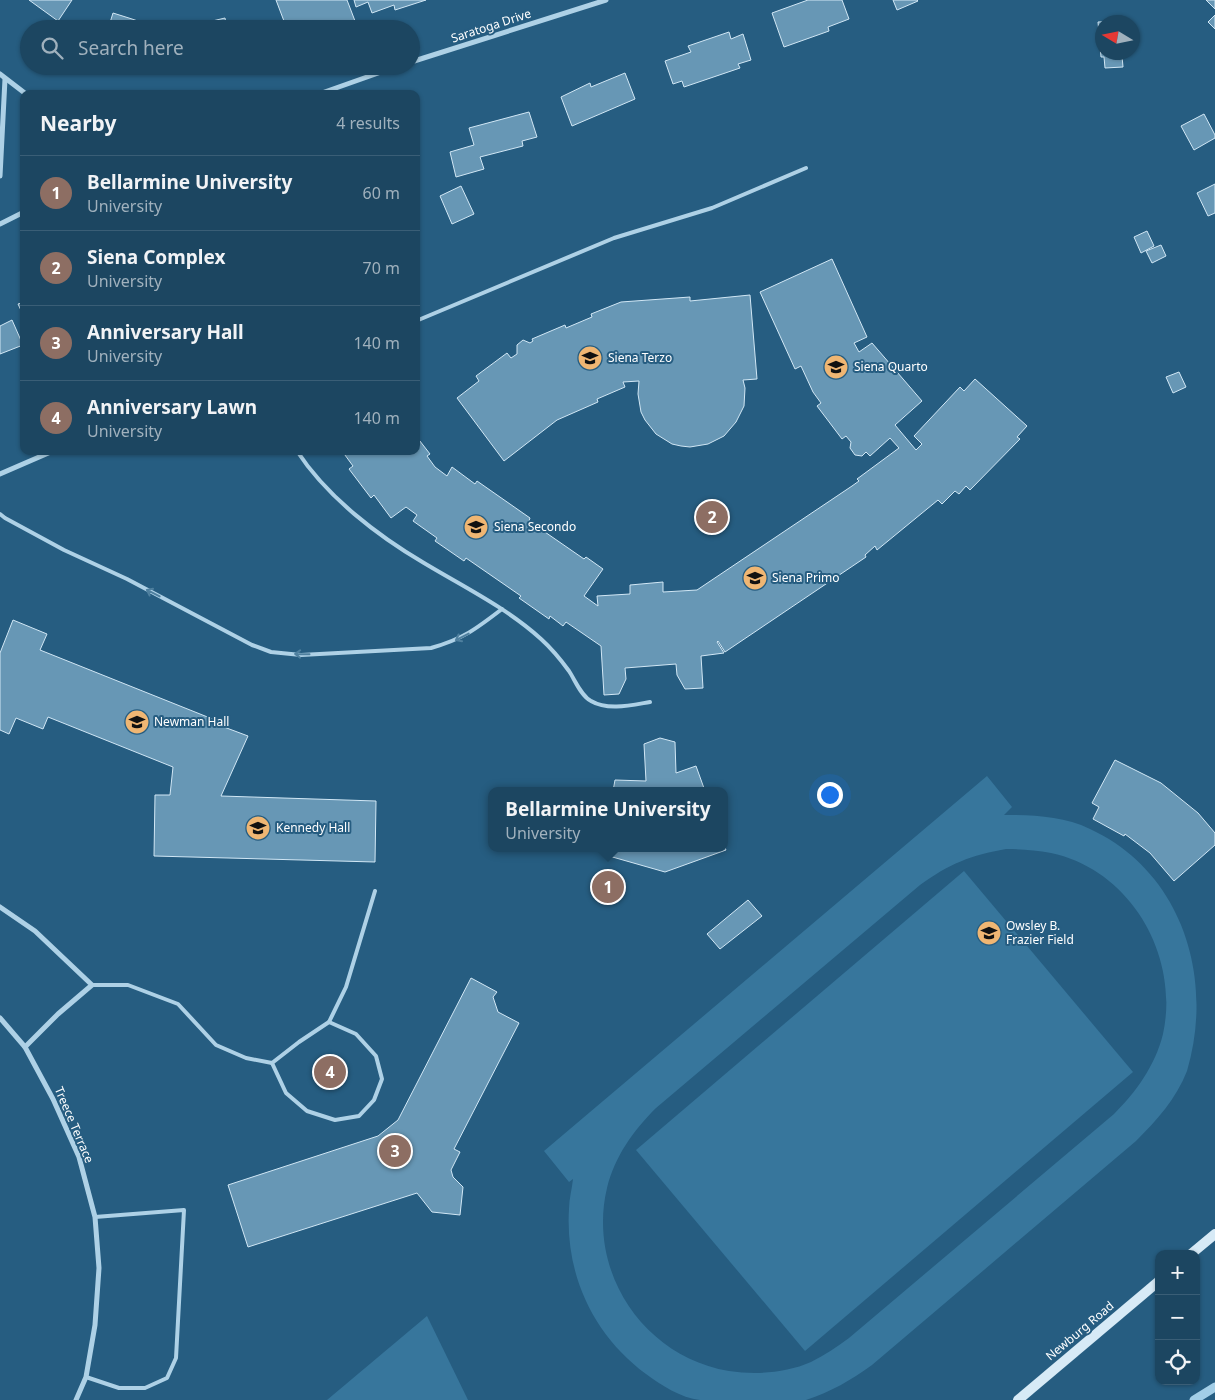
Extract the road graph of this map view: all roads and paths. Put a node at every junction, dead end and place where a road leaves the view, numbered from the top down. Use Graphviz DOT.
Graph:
graph roads {
  1 [pos="606,0"];
  2 [pos="420,59"];
  3 [pos="0,74"];
  4 [pos="373,75"];
  5 [pos="5,79"];
  6 [pos="20,90"];
  7 [pos="330,90"];
  8 [pos="806,168"];
  9 [pos="0,176"];
  10 [pos="20,214"];
  11 [pos="0,224"];
  12 [pos="420,319"];
  13 [pos="44,455"];
  14 [pos="300,455"];
  15 [pos="0,474"];
  16 [pos="0,514"];
  17 [pos="502,609"];
  18 [pos="650,702"];
  19 [pos="375,891"];
  20 [pos="0,907"];
  21 [pos="92,985"];
  22 [pos="0,1018"];
  23 [pos="329,1022"];
  24 [pos="24,1047"];
  25 [pos="272,1063"];
  26 [pos="95,1217"];
  27 [pos="1215,1234"];
  28 [pos="1196,1250"];
  29 [pos="1155,1284"];
  30 [pos="86,1377"];
  31 [pos="76,1400"];
  32 [pos="1018,1400"];
  1 -- 2 [label="street, Saratoga Drive"];
  3 -- 5 [label="street"];
  4 -- 7 [label="street"];
  5 -- 6 [label="street"];
  5 -- 9 [label="street"];
  8 -- 12 [label="lane"];
  10 -- 11 [label="street"];
  13 -- 15 [label="street"];
  14 -- 17 [label="lane"];
  17 -- 16 [label="lane, one-way"];
  17 -- 18 [label="lane"];
  19 -- 23 [label="lane"];
  20 -- 21 [label="street"];
  21 -- 24 [label="street"];
  21 -- 25 [label="lane"];
  22 -- 24 [label="street, Treece Terrace"];
  23 -- 25 [label="lane"];
  23 -- 25 [label="lane"];
  24 -- 26 [label="street, Treece Terrace"];
  26 -- 30 [label="street, Treece Terrace"];
  26 -- 30 [label="lane"];
  27 -- 28 [label="main road"];
  29 -- 32 [label="main road, Newburg Road"];
  30 -- 31 [label="street, Treece Terrace"];
}
